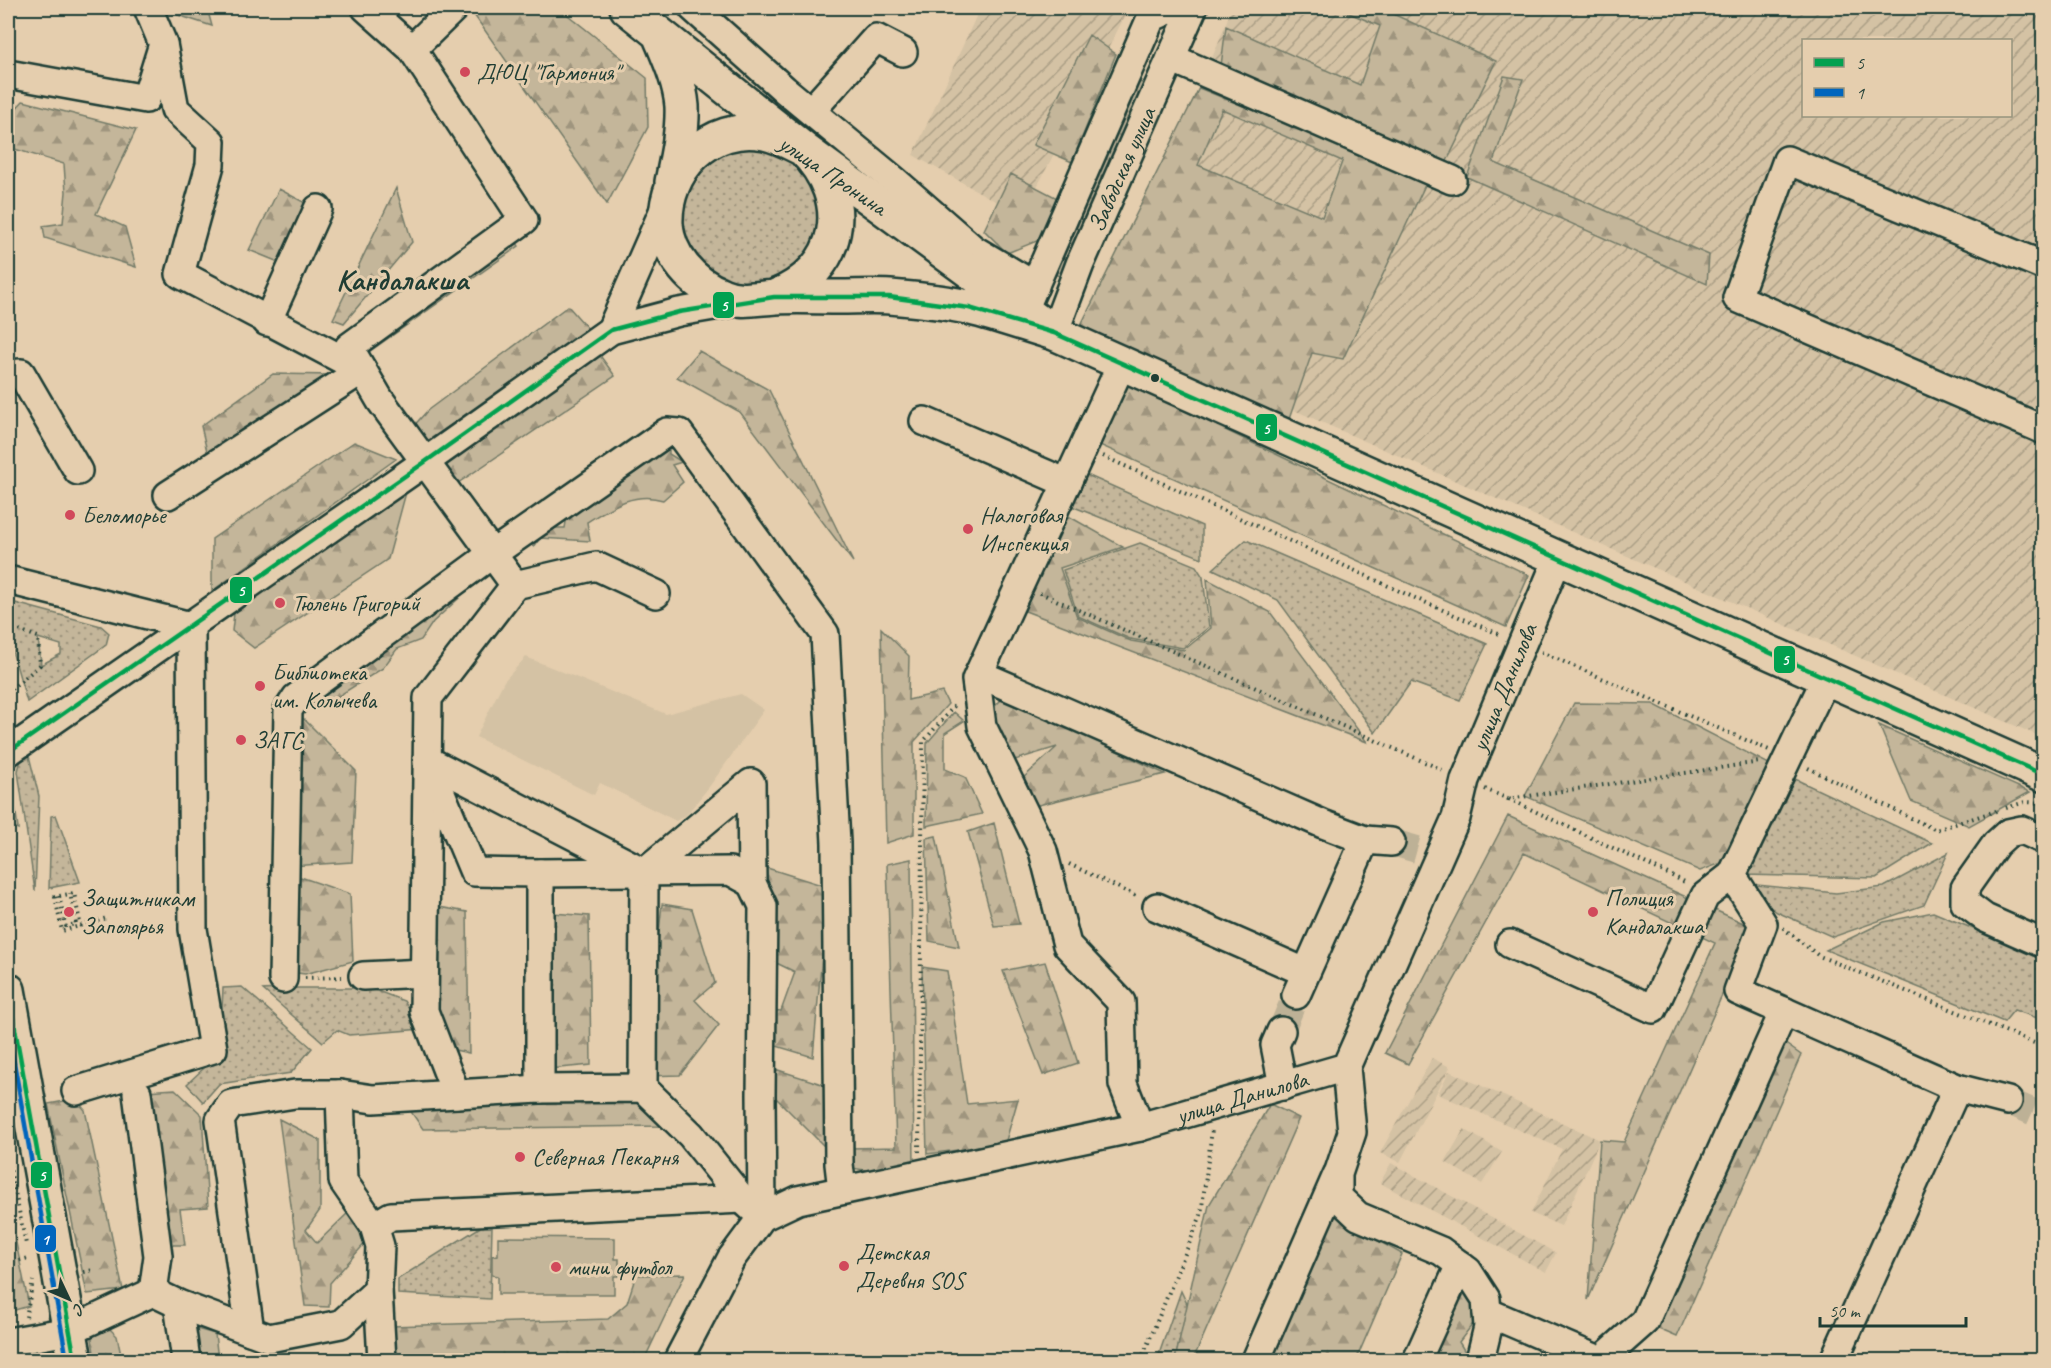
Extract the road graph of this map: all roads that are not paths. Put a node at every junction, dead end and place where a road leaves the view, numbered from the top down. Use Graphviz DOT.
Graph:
graph roads {
  1 [pos="148,8"];
  2 [pos="366,8"];
  3 [pos="454,8"];
  4 [pos="627,8"];
  5 [pos="693,8"];
  6 [pos="1193,8"];
  7 [pos="1153,11"];
  8 [pos="658,32"];
  9 [pos="162,44"];
  10 [pos="412,49"];
  11 [pos="903,52"];
  12 [pos="1171,58"];
  13 [pos="8,74"];
  14 [pos="811,111"];
  15 [pos="803,149"];
  16 [pos="1452,180"];
  17 [pos="669,194"];
  18 [pos="318,209"];
  19 [pos="2043,266"];
  20 [pos="761,299"];
  21 [pos="1029,299"];
  22 [pos="267,322"];
  23 [pos="610,330"];
  24 [pos="1054,333"];
  25 [pos="1122,363"];
  26 [pos="362,370"];
  27 [pos="8,374"];
  28 [pos="924,421"];
  29 [pos="2043,430"];
  30 [pos="424,462"];
  31 [pos="78,471"];
  32 [pos="1067,483"];
  33 [pos="168,495"];
  34 [pos="492,554"];
  35 [pos="1558,558"];
  36 [pos="8,580"];
  37 [pos="515,585"];
  38 [pos="656,594"];
  39 [pos="191,626"];
  40 [pos="978,677"];
  41 [pos="1826,678"];
  42 [pos="8,752"];
  43 [pos="427,760"];
  44 [pos="2043,775"];
  45 [pos="2043,840"];
  46 [pos="644,872"];
  47 [pos="540,873"];
  48 [pos="1732,875"];
  49 [pos="752,883"];
  50 [pos="1157,907"];
  51 [pos="1510,944"];
  52 [pos="2043,944"];
  53 [pos="424,973"];
  54 [pos="363,976"];
  55 [pos="283,979"];
  56 [pos="8,990"];
  57 [pos="1784,1011"];
  58 [pos="1281,1031"];
  59 [pos="1346,1067"];
  60 [pos="1283,1086"];
  61 [pos="643,1088"];
  62 [pos="1957,1088"];
  63 [pos="540,1089"];
  64 [pos="76,1091"];
  65 [pos="137,1093"];
  66 [pos="340,1094"];
  67 [pos="456,1094"];
  68 [pos="2008,1101"];
  69 [pos="1140,1127"];
  70 [pos="1338,1174"];
  71 [pos="843,1190"];
  72 [pos="742,1199"];
  73 [pos="762,1217"];
  74 [pos="374,1226"];
  75 [pos="1460,1265"];
  76 [pos="378,1290"];
  77 [pos="153,1292"];
  78 [pos="178,1305"];
  79 [pos="1487,1312"];
  80 [pos="250,1331"];
  81 [pos="19,1340"];
  82 [pos="72,1346"];
  83 [pos="186,1360"];
  84 [pos="382,1360"];
  85 [pos="678,1360"];
  86 [pos="1256,1360"];
  87 [pos="1417,1360"];
  88 [pos="1480,1360"];
  89 [pos="1600,1360"];
  90 [pos="1834,1360"];
  1 -- 9 [label="street"];
  2 -- 10 [label="street"];
  3 -- 10 [label="street"];
  4 -- 8 [label="main road"];
  5 -- 14 [label="street"];
  6 -- 12 [label="street, Заводская улица"];
  7 -- 21 [label="street"];
  8 -- 15 [label="main road"];
  8 -- 17 [label="main road"];
  9 -- 13 [label="street"];
  9 -- 22 [label="street"];
  10 -- 26 [label="street"];
  11 -- 14 [label="street"];
  12 -- 16 [label="street"];
  12 -- 24 [label="street, Заводская улица"];
  14 -- 21 [label="street"];
  15 -- 17 [label="main road, улица Пронина"];
  15 -- 20 [label="main road"];
  15 -- 21 [label="main road, улица Пронина"];
  17 -- 20 [label="main road, улица Пронина"];
  17 -- 23 [label="street"];
  18 -- 22 [label="street"];
  19 -- 29 [label="street"];
  20 -- 23 [label="street"];
  20 -- 24 [label="main road, улица Пронина"];
  21 -- 24 [label="main road, улица Пронина"];
  22 -- 26 [label="street"];
  23 -- 30 [label="street"];
  24 -- 25 [label="main road, улица Пронина"];
  25 -- 32 [label="street"];
  25 -- 35 [label="main road, улица Пронина"];
  26 -- 30 [label="street"];
  26 -- 33 [label="street"];
  27 -- 31 [label="street"];
  28 -- 32 [label="street"];
  30 -- 34 [label="street"];
  30 -- 39 [label="street"];
  32 -- 40 [label="street"];
  34 -- 37 [label="street"];
  34 -- 55 [label="street"];
  34 -- 71 [label="street"];
  35 -- 41 [label="main road, улица Пронина"];
  35 -- 59 [label="street, улица Данилова"];
  36 -- 39 [label="street"];
  37 -- 38 [label="street"];
  37 -- 43 [label="street"];
  39 -- 42 [label="street"];
  39 -- 64 [label="street"];
  40 -- 50 [label="street"];
  40 -- 69 [label="street"];
  41 -- 44 [label="main road, улица Пронина"];
  41 -- 48 [label="street"];
  43 -- 46 [label="street"];
  43 -- 47 [label="street"];
  43 -- 53 [label="street"];
  45 -- 52 [label="street"];
  46 -- 47 [label="street"];
  46 -- 49 [label="street"];
  46 -- 49 [label="street"];
  46 -- 61 [label="street"];
  47 -- 63 [label="street"];
  48 -- 51 [label="street"];
  48 -- 57 [label="street"];
  49 -- 73 [label="street"];
  53 -- 54 [label="street"];
  53 -- 67 [label="street"];
  56 -- 82 [label="main road"];
  57 -- 62 [label="street"];
  57 -- 89 [label="street"];
  58 -- 60 [label="street"];
  59 -- 60 [label="street, улица Данилова"];
  59 -- 70 [label="street"];
  60 -- 69 [label="street, улица Данилова"];
  61 -- 63 [label="street"];
  61 -- 72 [label="street"];
  62 -- 68 [label="street"];
  62 -- 90 [label="street"];
  63 -- 67 [label="street"];
  65 -- 77 [label="street"];
  66 -- 67 [label="street"];
  66 -- 74 [label="street"];
  66 -- 80 [label="street"];
  69 -- 71 [label="street, улица Данилова"];
  70 -- 75 [label="street"];
  70 -- 86 [label="street"];
  71 -- 73 [label="street, улица Данилова"];
  72 -- 73 [label="street"];
  72 -- 74 [label="street"];
  73 -- 85 [label="street, улица Данилова"];
  74 -- 76 [label="street"];
  75 -- 79 [label="street"];
  75 -- 87 [label="street"];
  76 -- 80 [label="street"];
  76 -- 84 [label="street"];
  77 -- 78 [label="street"];
  77 -- 82 [label="street"];
  78 -- 80 [label="street"];
  78 -- 83 [label="street"];
  79 -- 88 [label="street"];
  79 -- 89 [label="street"];
  81 -- 82 [label="street"];
}
